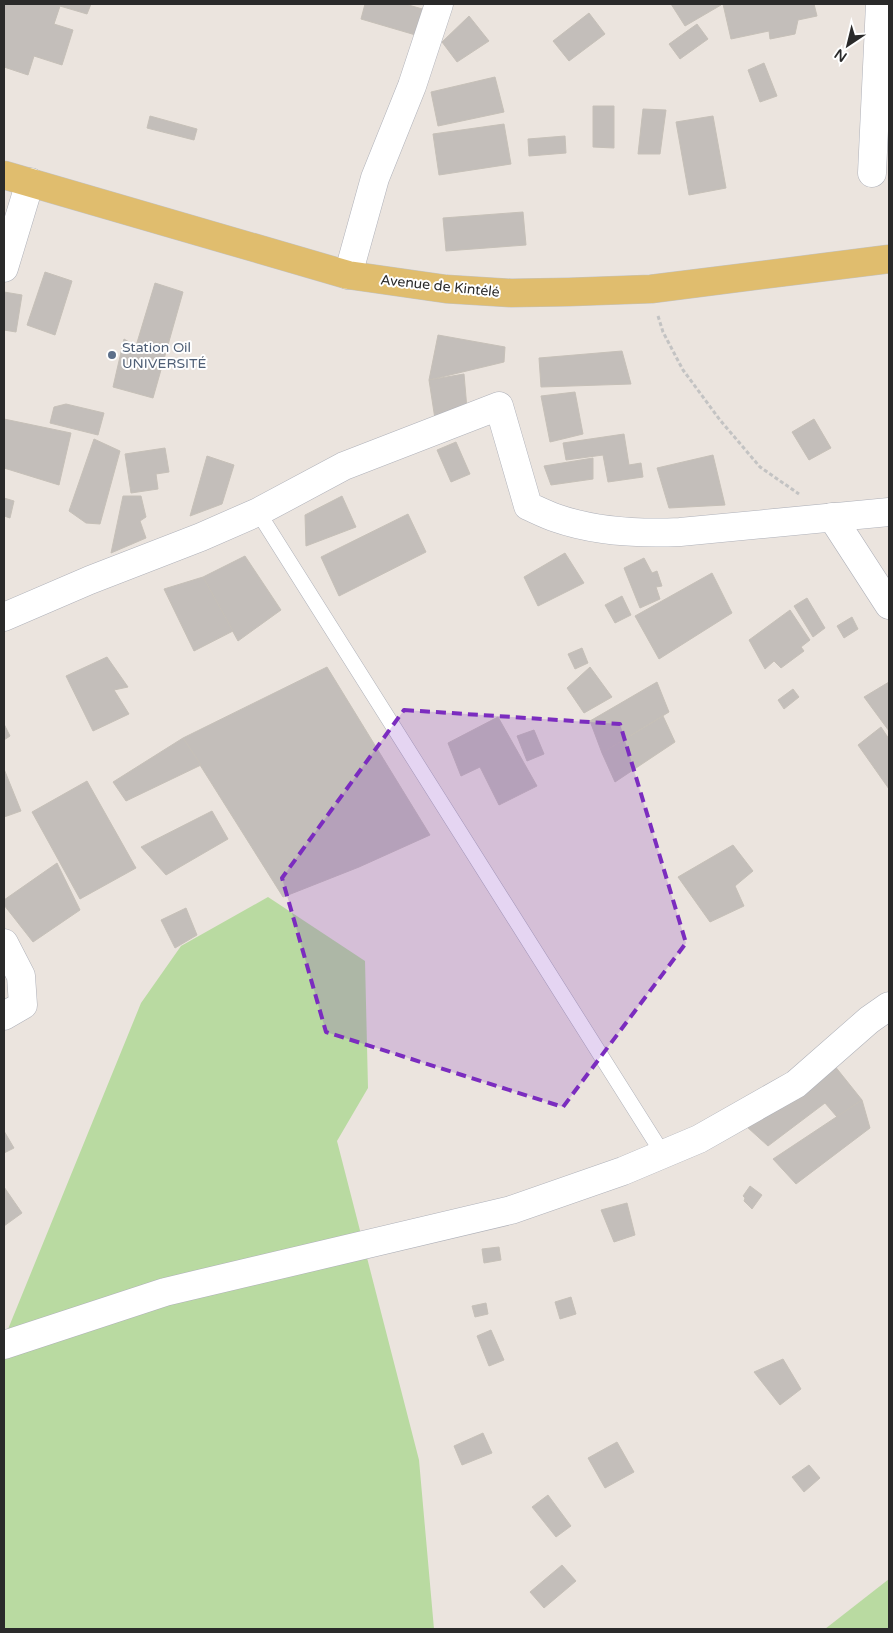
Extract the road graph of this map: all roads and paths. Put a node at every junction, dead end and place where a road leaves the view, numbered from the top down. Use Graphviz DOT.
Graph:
graph roads {
  1 [pos="439,4"];
  2 [pos="880,4"];
  3 [pos="872,173"];
  4 [pos="4,174"];
  5 [pos="30,182"];
  6 [pos="889,258"];
  7 [pos="4,268"];
  8 [pos="348,275"];
  9 [pos="651,288"];
  10 [pos="258,512"];
  11 [pos="889,512"];
  12 [pos="832,517"];
  13 [pos="889,605"];
  14 [pos="4,617"];
  15 [pos="4,943"];
  16 [pos="889,1006"];
  17 [pos="4,1016"];
  18 [pos="663,1154"];
  19 [pos="4,1345"];
  1 -- 8 [label="street"];
  2 -- 3 [label="street"];
  4 -- 5 [label="main road, Avenue de Kintélé"];
  5 -- 7 [label="street"];
  5 -- 8 [label="main road, Avenue de Kintélé"];
  6 -- 9 [label="main road, Avenue de Kintélé"];
  8 -- 9 [label="main road, Avenue de Kintélé"];
  9 -- 12 [label="path"];
  10 -- 12 [label="street"];
  10 -- 14 [label="street"];
  10 -- 18 [label="lane"];
  11 -- 12 [label="street"];
  12 -- 13 [label="street"];
  15 -- 17 [label="street"];
  16 -- 18 [label="street"];
  18 -- 19 [label="street"];
}
